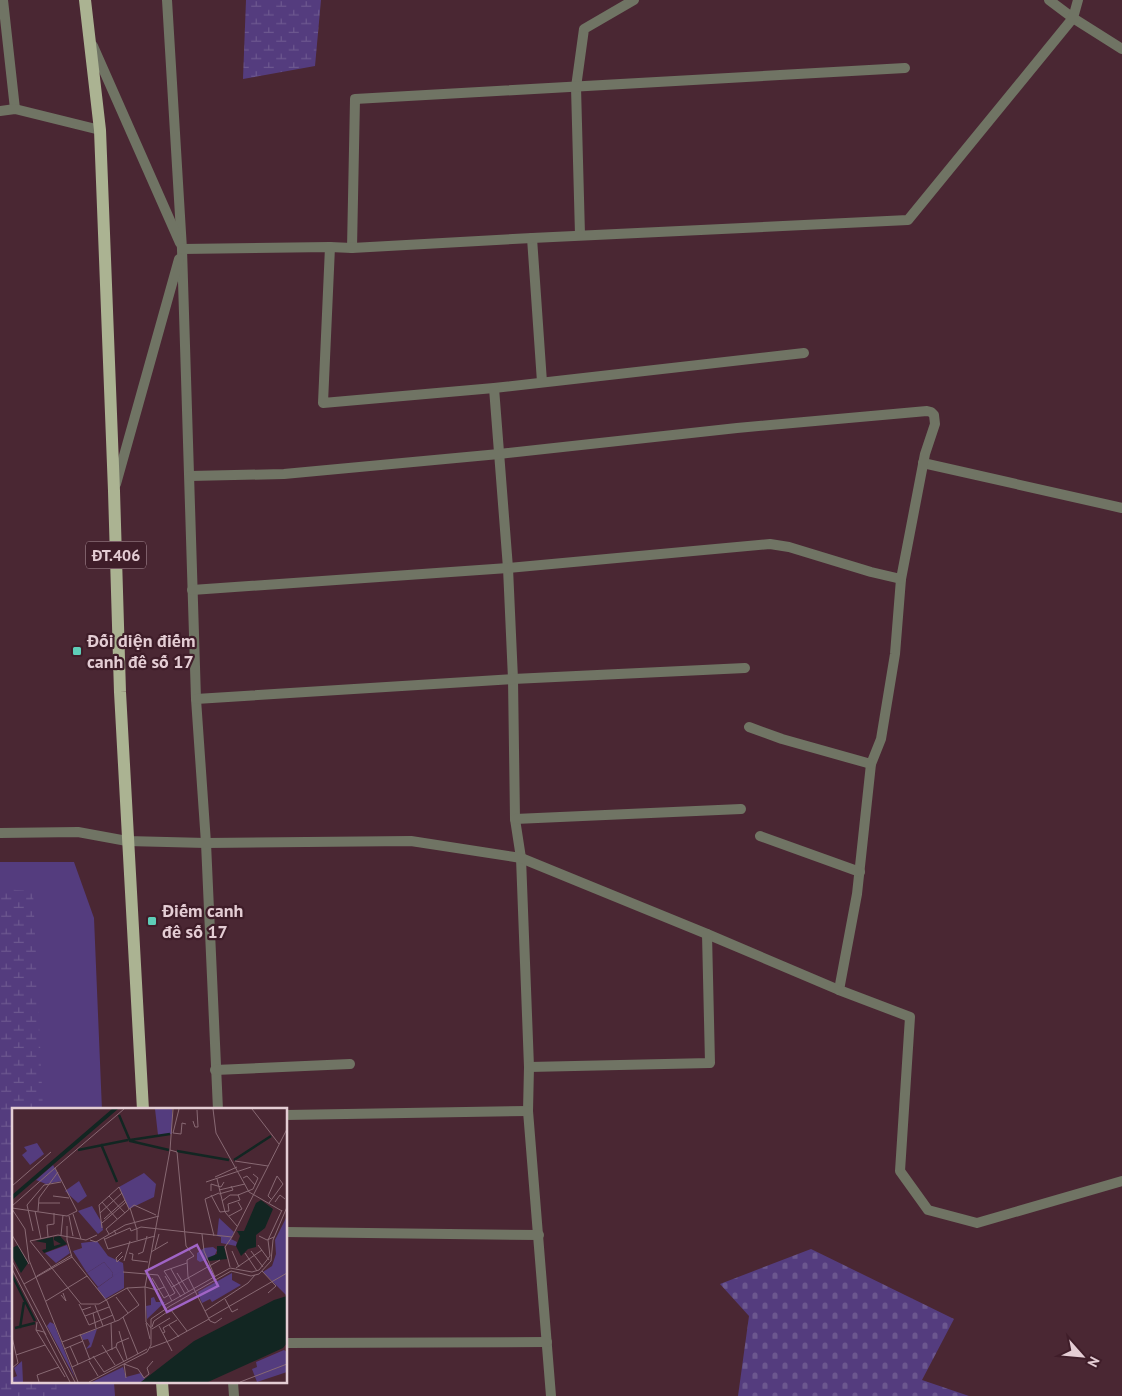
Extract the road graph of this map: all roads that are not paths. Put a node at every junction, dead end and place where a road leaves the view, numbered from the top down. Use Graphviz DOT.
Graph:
graph roads {
  1 [pos="3,0"];
  2 [pos="85,0"];
  3 [pos="167,0"];
  4 [pos="634,0"];
  5 [pos="1049,0"];
  6 [pos="1078,0"];
  7 [pos="1073,18"];
  8 [pos="90,38"];
  9 [pos="1122,49"];
  10 [pos="905,68"];
  11 [pos="576,88"];
  12 [pos="15,109"];
  13 [pos="0,111"];
  14 [pos="100,130"];
  15 [pos="580,236"];
  16 [pos="532,238"];
  17 [pos="330,247"];
  18 [pos="352,248"];
  19 [pos="182,249"];
  20 [pos="804,353"];
  21 [pos="542,382"];
  22 [pos="494,388"];
  23 [pos="499,454"];
  24 [pos="923,463"];
  25 [pos="190,476"];
  26 [pos="114,491"];
  27 [pos="1122,508"];
  28 [pos="508,568"];
  29 [pos="900,579"];
  30 [pos="192,590"];
  31 [pos="745,668"];
  32 [pos="513,679"];
  33 [pos="196,699"];
  34 [pos="749,727"];
  35 [pos="871,764"];
  36 [pos="741,809"];
  37 [pos="514,819"];
  38 [pos="0,833"];
  39 [pos="760,836"];
  40 [pos="127,841"];
  41 [pos="206,842"];
  42 [pos="521,858"];
  43 [pos="860,872"];
  44 [pos="708,934"];
  45 [pos="839,990"];
  46 [pos="350,1064"];
  47 [pos="529,1067"];
  48 [pos="215,1070"];
  49 [pos="143,1108"];
  50 [pos="218,1108"];
  51 [pos="528,1111"];
  52 [pos="288,1115"];
  53 [pos="1122,1181"];
  54 [pos="288,1232"];
  55 [pos="539,1235"];
  56 [pos="547,1342"];
  57 [pos="288,1343"];
  58 [pos="551,1396"];
  1 -- 12 [label="street"];
  2 -- 8 [label="main road, ĐT.406"];
  3 -- 19 [label="street"];
  4 -- 11 [label="street"];
  5 -- 7 [label="street"];
  6 -- 7 [label="street"];
  7 -- 9 [label="street"];
  7 -- 15 [label="street"];
  8 -- 14 [label="main road, ĐT.406"];
  8 -- 19 [label="street"];
  10 -- 11 [label="street"];
  11 -- 15 [label="street"];
  11 -- 18 [label="street"];
  12 -- 13 [label="street"];
  12 -- 14 [label="street"];
  14 -- 26 [label="main road, ĐT.406"];
  15 -- 16 [label="street"];
  16 -- 18 [label="street"];
  16 -- 21 [label="street"];
  17 -- 18 [label="street"];
  17 -- 19 [label="street"];
  17 -- 22 [label="street"];
  19 -- 25 [label="street"];
  19 -- 26 [label="street"];
  20 -- 21 [label="street"];
  21 -- 22 [label="street"];
  22 -- 23 [label="street"];
  23 -- 24 [label="street"];
  23 -- 25 [label="street"];
  23 -- 28 [label="street"];
  24 -- 27 [label="street"];
  24 -- 29 [label="street"];
  25 -- 30 [label="street"];
  26 -- 40 [label="main road, ĐT.406"];
  28 -- 29 [label="street"];
  28 -- 30 [label="street"];
  28 -- 32 [label="street"];
  29 -- 35 [label="street"];
  30 -- 33 [label="street"];
  31 -- 32 [label="street"];
  32 -- 33 [label="street"];
  32 -- 37 [label="street"];
  33 -- 41 [label="street"];
  34 -- 35 [label="street"];
  35 -- 43 [label="street"];
  36 -- 37 [label="street"];
  37 -- 42 [label="street"];
  38 -- 40 [label="street"];
  39 -- 43 [label="street"];
  40 -- 41 [label="street"];
  40 -- 49 [label="main road, ĐT.406"];
  41 -- 42 [label="street"];
  41 -- 48 [label="street"];
  42 -- 44 [label="street"];
  42 -- 47 [label="street"];
  43 -- 45 [label="street"];
  44 -- 45 [label="street"];
  44 -- 47 [label="street"];
  45 -- 53 [label="street"];
  46 -- 48 [label="street"];
  47 -- 51 [label="street"];
  48 -- 50 [label="street"];
  51 -- 52 [label="street"];
  51 -- 55 [label="street"];
  54 -- 55 [label="street"];
  55 -- 56 [label="street"];
  56 -- 57 [label="street"];
  56 -- 58 [label="street"];
}
